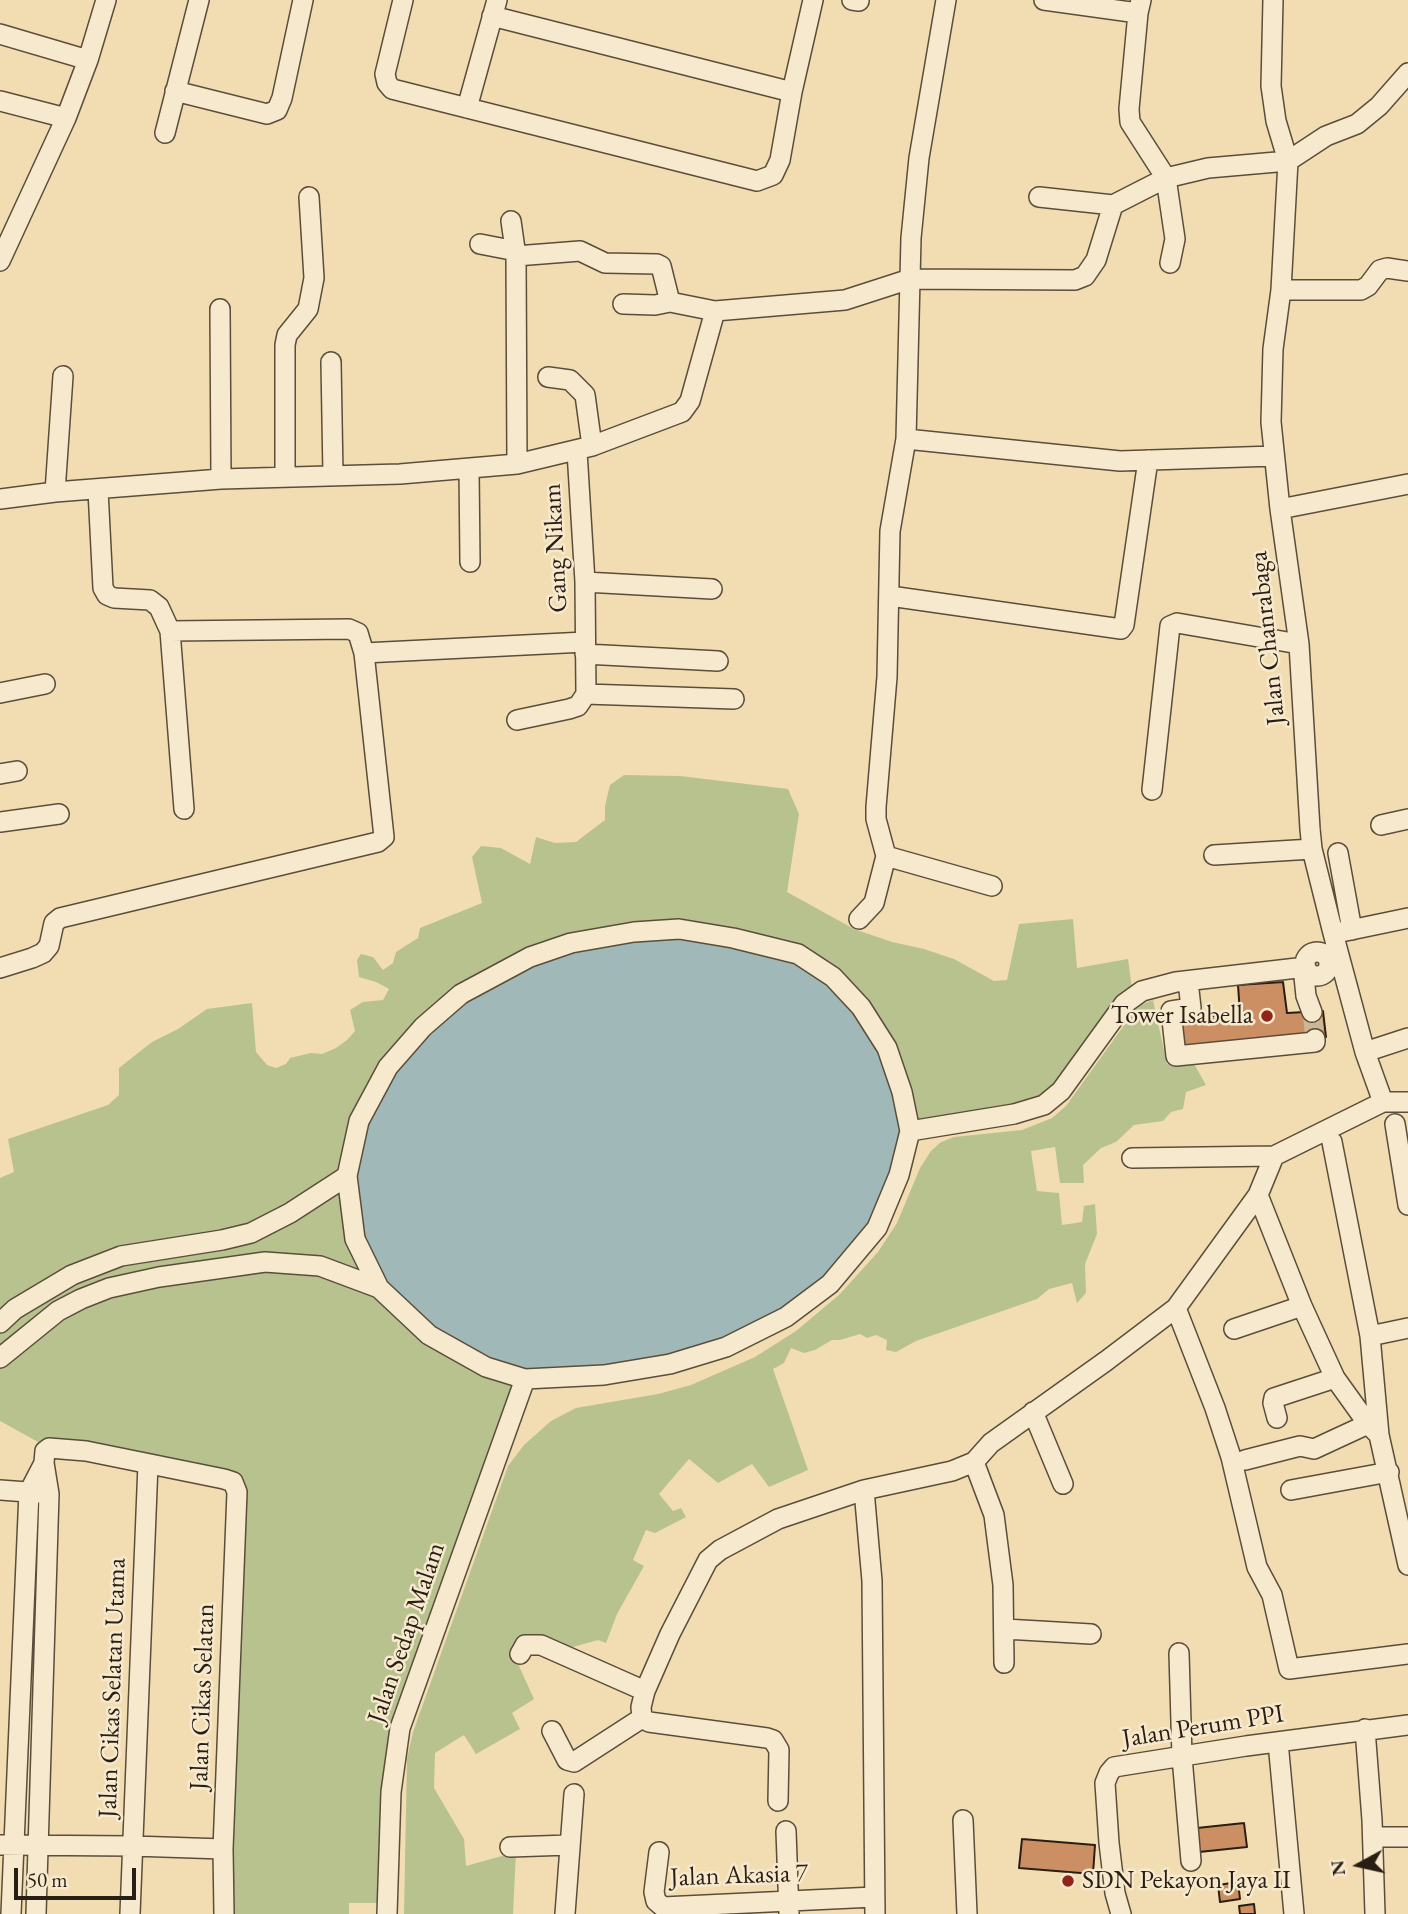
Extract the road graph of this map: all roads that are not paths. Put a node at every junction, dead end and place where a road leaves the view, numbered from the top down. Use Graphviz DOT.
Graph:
graph roads {
  1 [pos="106,0"];
  2 [pos="199,0"];
  3 [pos="303,0"];
  4 [pos="403,0"];
  5 [pos="813,0"];
  6 [pos="946,0"];
  7 [pos="1044,0"];
  8 [pos="1273,0"];
  9 [pos="1139,6"];
  10 [pos="495,8"];
  11 [pos="0,34"];
  12 [pos="88,60"];
  13 [pos="1408,72"];
  14 [pos="175,91"];
  15 [pos="792,92"];
  16 [pos="0,101"];
  17 [pos="467,108"];
  18 [pos="66,118"];
  19 [pos="165,133"];
  20 [pos="1288,161"];
  21 [pos="1166,178"];
  22 [pos="309,197"];
  23 [pos="1039,197"];
  24 [pos="1113,205"];
  25 [pos="511,221"];
  26 [pos="480,244"];
  27 [pos="516,254"];
  28 [pos="0,261"];
  29 [pos="1170,263"];
  30 [pos="1408,271"];
  31 [pos="910,279"];
  32 [pos="1281,290"];
  33 [pos="670,302"];
  34 [pos="623,304"];
  35 [pos="220,309"];
  36 [pos="715,311"];
  37 [pos="331,362"];
  38 [pos="63,376"];
  39 [pos="548,377"];
  40 [pos="906,439"];
  41 [pos="585,448"];
  42 [pos="1274,456"];
  43 [pos="1148,460"];
  44 [pos="517,464"];
  45 [pos="469,469"];
  46 [pos="333,475"];
  47 [pos="285,476"];
  48 [pos="221,479"];
  49 [pos="1408,484"];
  50 [pos="98,490"];
  51 [pos="55,492"];
  52 [pos="0,499"];
  53 [pos="1280,509"];
  54 [pos="470,562"];
  55 [pos="586,582"];
  56 [pos="712,589"];
  57 [pos="890,596"];
  58 [pos="170,631"];
  59 [pos="1298,644"];
  60 [pos="585,648"];
  61 [pos="364,653"];
  62 [pos="718,662"];
  63 [pos="45,684"];
  64 [pos="0,693"];
  65 [pos="586,694"];
  66 [pos="734,699"];
  67 [pos="517,720"];
  68 [pos="1152,790"];
  69 [pos="184,809"];
  70 [pos="59,814"];
  71 [pos="1408,819"];
  72 [pos="0,822"];
  73 [pos="1381,825"];
  74 [pos="1312,849"];
  75 [pos="1338,853"];
  76 [pos="1214,855"];
  77 [pos="886,856"];
  78 [pos="992,886"];
  79 [pos="1408,918"];
  80 [pos="859,919"];
  81 [pos="1352,930"];
  82 [pos="1333,933"];
  83 [pos="1319,952"];
  84 [pos="1304,967"];
  85 [pos="0,968"];
  86 [pos="1324,975"];
  87 [pos="1188,981"];
  88 [pos="1352,1003"];
  89 [pos="1312,1012"];
  90 [pos="1408,1038"];
  91 [pos="1315,1039"];
  92 [pos="1365,1052"];
  93 [pos="1383,1102"];
  94 [pos="1408,1102"];
  95 [pos="1395,1124"];
  96 [pos="910,1131"];
  97 [pos="1332,1142"];
  98 [pos="1274,1156"];
  99 [pos="1132,1158"];
  100 [pos="347,1175"];
  101 [pos="1258,1195"];
  102 [pos="1408,1205"];
  103 [pos="379,1288"];
  104 [pos="1302,1306"];
  105 [pos="1176,1308"];
  106 [pos="0,1323"];
  107 [pos="1408,1328"];
  108 [pos="1234,1329"];
  109 [pos="1370,1336"];
  110 [pos="0,1358"];
  111 [pos="1335,1378"];
  112 [pos="525,1379"];
  113 [pos="1033,1412"];
  114 [pos="1277,1418"];
  115 [pos="1373,1429"];
  116 [pos="1245,1460"];
  117 [pos="974,1462"];
  118 [pos="44,1463"];
  119 [pos="148,1464"];
  120 [pos="1389,1472"];
  121 [pos="1063,1484"];
  122 [pos="0,1490"];
  123 [pos="864,1490"];
  124 [pos="1291,1490"];
  125 [pos="29,1492"];
  126 [pos="50,1494"];
  127 [pos="1408,1565"];
  128 [pos="1005,1629"];
  129 [pos="1091,1634"];
  130 [pos="1179,1653"];
  131 [pos="520,1654"];
  132 [pos="1408,1654"];
  133 [pos="1004,1663"];
  134 [pos="645,1691"];
  135 [pos="642,1718"];
  136 [pos="1408,1725"];
  137 [pos="1365,1729"];
  138 [pos="552,1731"];
  139 [pos="1278,1742"];
  140 [pos="1182,1757"];
  141 [pos="574,1794"];
  142 [pos="778,1801"];
  143 [pos="964,1820"];
  144 [pos="786,1831"];
  145 [pos="1373,1837"];
  146 [pos="1408,1837"];
  147 [pos="7,1845"];
  148 [pos="569,1845"];
  149 [pos="40,1846"];
  150 [pos="133,1846"];
  151 [pos="510,1847"];
  152 [pos="223,1849"];
  153 [pos="659,1853"];
  154 [pos="1191,1861"];
  155 [pos="875,1906"];
  156 [pos="789,1907"];
  157 [pos="387,1911"];
  158 [pos="11,1914"];
  159 [pos="36,1914"];
  160 [pos="130,1914"];
  161 [pos="224,1914"];
  162 [pos="565,1914"];
  163 [pos="967,1914"];
  164 [pos="1121,1914"];
  165 [pos="1294,1914"];
  166 [pos="1375,1914"];
  1 -- 12 [label="street"];
  2 -- 14 [label="street"];
  3 -- 14 [label="street"];
  4 -- 17 [label="street"];
  5 -- 15 [label="street"];
  6 -- 31 [label="street"];
  7 -- 9 [label="street"];
  8 -- 20 [label="street, Jalan Chanrabaga"];
  9 -- 21 [label="street"];
  10 -- 15 [label="street"];
  10 -- 17 [label="street"];
  11 -- 12 [label="street"];
  12 -- 18 [label="street"];
  13 -- 20 [label="street"];
  14 -- 19 [label="street"];
  15 -- 17 [label="street"];
  16 -- 18 [label="street"];
  18 -- 28 [label="street"];
  20 -- 21 [label="street"];
  20 -- 32 [label="street, Jalan Chanrabaga"];
  21 -- 24 [label="street"];
  21 -- 29 [label="street"];
  22 -- 47 [label="street"];
  23 -- 24 [label="street"];
  24 -- 31 [label="street"];
  25 -- 27 [label="street"];
  26 -- 27 [label="street"];
  27 -- 33 [label="street"];
  27 -- 44 [label="street"];
  30 -- 32 [label="street"];
  31 -- 36 [label="street"];
  31 -- 40 [label="street"];
  32 -- 42 [label="street, Jalan Chanrabaga"];
  33 -- 34 [label="street"];
  33 -- 36 [label="street"];
  35 -- 48 [label="street"];
  36 -- 41 [label="street"];
  37 -- 46 [label="street"];
  38 -- 51 [label="street"];
  39 -- 41 [label="street, Gang Nikam"];
  40 -- 43 [label="street"];
  40 -- 57 [label="street"];
  41 -- 44 [label="street"];
  41 -- 55 [label="street, Gang Nikam"];
  42 -- 43 [label="street"];
  42 -- 53 [label="street, Jalan Chanrabaga"];
  43 -- 57 [label="street"];
  44 -- 45 [label="street"];
  45 -- 46 [label="street"];
  45 -- 54 [label="street"];
  46 -- 47 [label="street"];
  47 -- 48 [label="street"];
  48 -- 50 [label="street"];
  49 -- 53 [label="street"];
  50 -- 51 [label="street"];
  50 -- 58 [label="street"];
  51 -- 52 [label="street"];
  53 -- 59 [label="street, Jalan Chanrabaga"];
  55 -- 56 [label="street"];
  55 -- 60 [label="street, Gang Nikam"];
  57 -- 77 [label="street"];
  58 -- 61 [label="street"];
  58 -- 69 [label="street"];
  59 -- 68 [label="street"];
  59 -- 74 [label="street, Jalan Chanrabaga"];
  60 -- 61 [label="street"];
  60 -- 62 [label="street"];
  60 -- 65 [label="street, Gang Nikam"];
  61 -- 85 [label="street"];
  63 -- 64 [label="street"];
  65 -- 66 [label="street"];
  65 -- 67 [label="street"];
  70 -- 72 [label="street"];
  71 -- 73 [label="street"];
  74 -- 76 [label="street"];
  74 -- 82 [label="street, Jalan Chanrabaga"];
  75 -- 81 [label="street"];
  77 -- 78 [label="street"];
  77 -- 80 [label="street"];
  79 -- 81 [label="street"];
  81 -- 82 [label="street"];
  82 -- 83 [label="street"];
  82 -- 88 [label="street, Jalan Chanrabaga"];
  83 -- 84 [label="street"];
  83 -- 86 [label="street"];
  84 -- 86 [label="street"];
  84 -- 87 [label="street"];
  84 -- 89 [label="street"];
  86 -- 88 [label="street"];
  87 -- 91 [label="street"];
  87 -- 96 [label="street"];
  88 -- 92 [label="street, Jalan Chanrabaga"];
  90 -- 92 [label="street"];
  92 -- 93 [label="street, Jalan Chanrabaga"];
  93 -- 94 [label="street"];
  93 -- 98 [label="street"];
  95 -- 102 [label="street"];
  96 -- 100 [label="street"];
  96 -- 112 [label="street"];
  97 -- 109 [label="street"];
  98 -- 99 [label="street"];
  98 -- 101 [label="street"];
  100 -- 103 [label="street"];
  100 -- 106 [label="street"];
  101 -- 104 [label="street"];
  101 -- 105 [label="street"];
  103 -- 110 [label="street"];
  103 -- 112 [label="street"];
  104 -- 108 [label="street"];
  104 -- 111 [label="street"];
  105 -- 113 [label="street"];
  105 -- 132 [label="street"];
  107 -- 109 [label="street"];
  109 -- 115 [label="street"];
  111 -- 114 [label="street"];
  111 -- 115 [label="street"];
  112 -- 157 [label="street, Jalan Sedap Malam"];
  113 -- 117 [label="street"];
  113 -- 121 [label="street"];
  115 -- 116 [label="street"];
  115 -- 120 [label="street"];
  117 -- 123 [label="street"];
  117 -- 128 [label="street"];
  118 -- 119 [label="street"];
  118 -- 125 [label="street"];
  118 -- 126 [label="street"];
  119 -- 150 [label="street, Jalan Cikas Selatan Utama"];
  119 -- 152 [label="street, Jalan Cikas Selatan"];
  120 -- 124 [label="street"];
  120 -- 127 [label="street"];
  122 -- 125 [label="street"];
  123 -- 134 [label="street"];
  123 -- 155 [label="street"];
  125 -- 126 [label="street"];
  125 -- 147 [label="street"];
  126 -- 149 [label="street"];
  128 -- 129 [label="street"];
  128 -- 133 [label="street"];
  130 -- 140 [label="street"];
  131 -- 134 [label="street"];
  134 -- 135 [label="street"];
  135 -- 138 [label="street"];
  135 -- 142 [label="street"];
  136 -- 137 [label="street, Jalan Perum PPI"];
  137 -- 139 [label="street, Jalan Perum PPI"];
  137 -- 145 [label="street"];
  139 -- 140 [label="street, Jalan Perum PPI"];
  139 -- 165 [label="street"];
  140 -- 154 [label="street"];
  140 -- 164 [label="street, Jalan Perum PPI"];
  141 -- 148 [label="street"];
  143 -- 163 [label="street"];
  144 -- 156 [label="street"];
  145 -- 146 [label="street"];
  145 -- 166 [label="street"];
  147 -- 149 [label="street"];
  147 -- 158 [label="street"];
  148 -- 151 [label="street"];
  148 -- 162 [label="street"];
  149 -- 150 [label="street"];
  149 -- 159 [label="street"];
  150 -- 152 [label="street"];
  150 -- 160 [label="street, Jalan Cikas Selatan Utama"];
  152 -- 161 [label="street, Jalan Cikas Selatan"];
  153 -- 156 [label="street, Jalan Akasia 7"];
  155 -- 156 [label="street, Jalan Akasia 7"];
}
